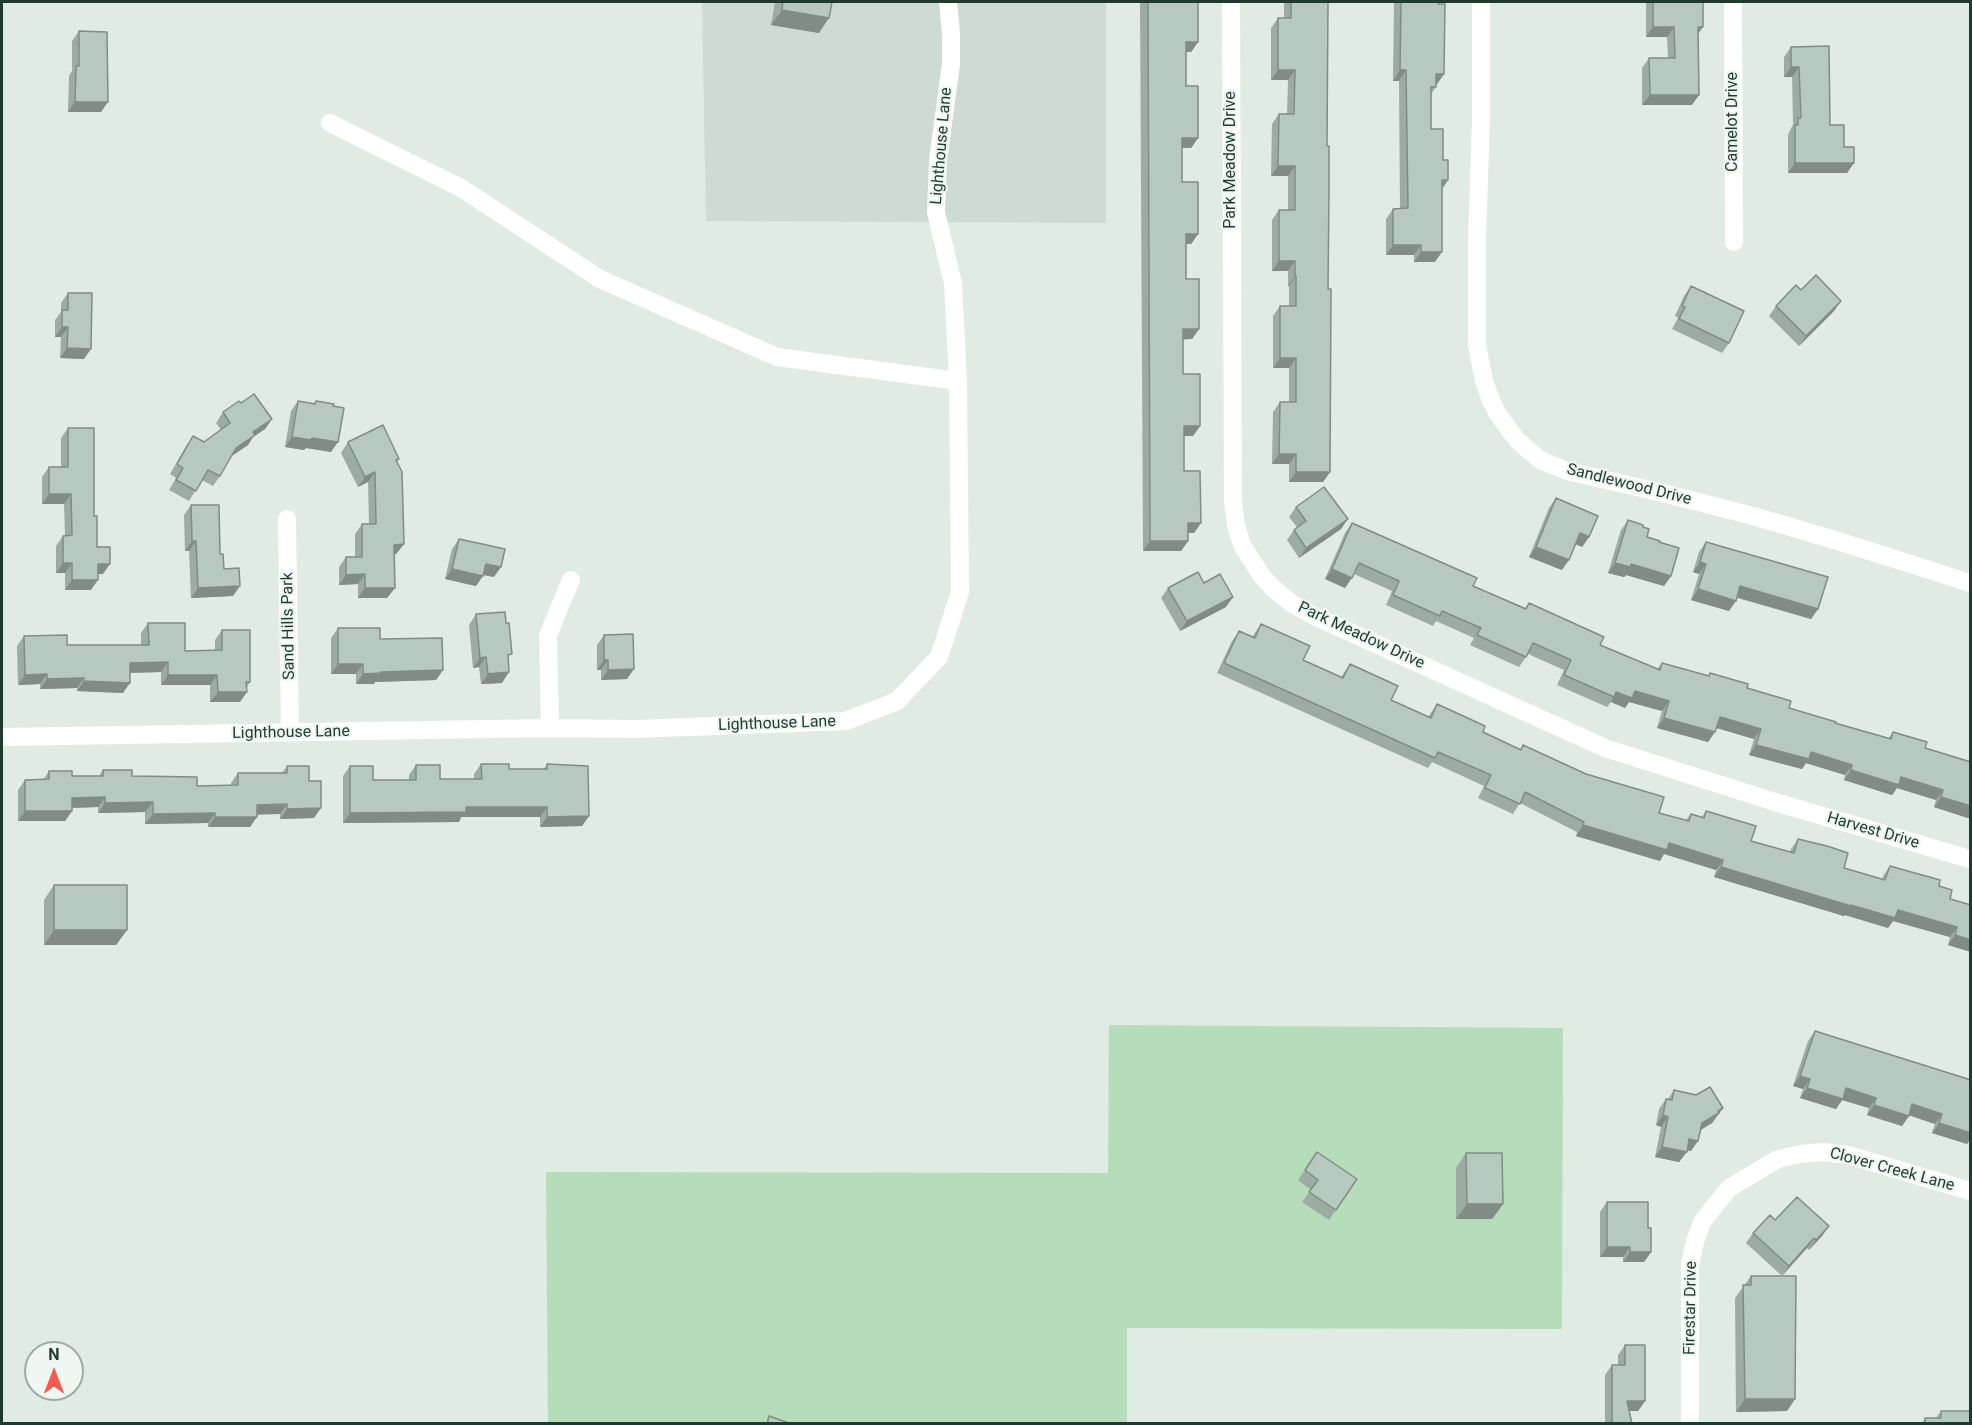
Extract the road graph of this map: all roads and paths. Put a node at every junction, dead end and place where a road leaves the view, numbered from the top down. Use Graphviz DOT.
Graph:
graph roads {
  1 [pos="948,2"];
  2 [pos="1231,2"];
  3 [pos="1481,2"];
  4 [pos="1733,2"];
  5 [pos="330,123"];
  6 [pos="1734,242"];
  7 [pos="958,381"];
  8 [pos="287,519"];
  9 [pos="571,580"];
  10 [pos="1971,583"];
  11 [pos="550,728"];
  12 [pos="290,734"];
  13 [pos="2,737"];
  14 [pos="1775,802"];
  15 [pos="1971,859"];
  16 [pos="1778,1159"];
  17 [pos="1971,1191"];
  18 [pos="1690,1424"];
  1 -- 7 [label="street, Lighthouse Lane"];
  2 -- 14 [label="street, Park Meadow Drive"];
  3 -- 10 [label="street, Sandlewood Drive"];
  4 -- 6 [label="street, Camelot Drive"];
  5 -- 7 [label="street"];
  7 -- 11 [label="street, Lighthouse Lane"];
  8 -- 12 [label="street, Sand Hills Park"];
  9 -- 11 [label="street"];
  11 -- 12 [label="street, Lighthouse Lane"];
  12 -- 13 [label="street, Lighthouse Lane"];
  14 -- 15 [label="street, Harvest Drive"];
  16 -- 17 [label="street, Clover Creek Lane"];
  16 -- 18 [label="street, Firestar Drive"];
}
